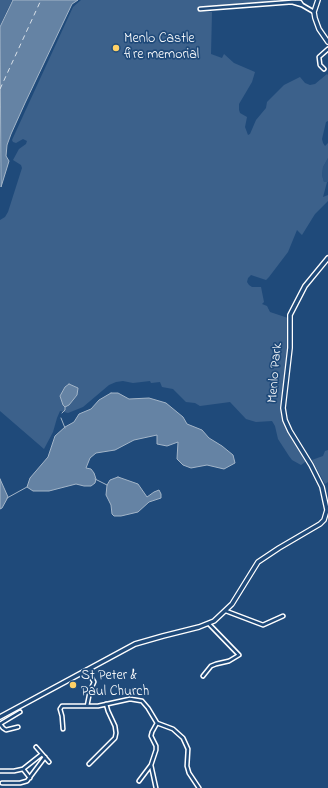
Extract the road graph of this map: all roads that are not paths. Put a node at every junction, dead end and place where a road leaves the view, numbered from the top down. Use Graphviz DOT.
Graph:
graph roads {
  1 [pos="318,0"];
  2 [pos="200,9"];
  3 [pos="314,12"];
  4 [pos="328,42"];
  5 [pos="328,49"];
  6 [pos="324,69"];
  7 [pos="328,258"];
  8 [pos="226,611"];
  9 [pos="283,616"];
  10 [pos="210,624"];
  11 [pos="87,670"];
  12 [pos="203,676"];
  13 [pos="106,704"];
  14 [pos="87,706"];
  15 [pos="20,712"];
  16 [pos="0,717"];
  17 [pos="157,723"];
  18 [pos="0,724"];
  19 [pos="18,727"];
  20 [pos="63,729"];
  21 [pos="36,746"];
  22 [pos="42,754"];
  23 [pos="44,757"];
  24 [pos="48,762"];
  25 [pos="89,764"];
  26 [pos="151,765"];
  27 [pos="24,769"];
  28 [pos="0,771"];
  29 [pos="30,778"];
  30 [pos="140,781"];
  31 [pos="2,783"];
  32 [pos="156,788"];
  33 [pos="199,788"];
  1 -- 3 [label="street"];
  2 -- 3 [label="street"];
  3 -- 4 [label="street"];
  5 -- 6 [label="street"];
  7 -- 8 [label="street, Menlo Park"];
  8 -- 9 [label="street"];
  8 -- 10 [label="street"];
  10 -- 11 [label="street"];
  10 -- 12 [label="street"];
  11 -- 14 [label="street"];
  11 -- 16 [label="street"];
  13 -- 14 [label="street"];
  13 -- 17 [label="street"];
  13 -- 25 [label="street"];
  14 -- 20 [label="street"];
  15 -- 18 [label="street"];
  17 -- 26 [label="street"];
  17 -- 33 [label="street"];
  18 -- 19 [label="street"];
  21 -- 22 [label="street"];
  22 -- 23 [label="street"];
  22 -- 27 [label="street"];
  23 -- 24 [label="street"];
  23 -- 29 [label="street"];
  26 -- 30 [label="street"];
  26 -- 32 [label="street"];
  27 -- 28 [label="street"];
  27 -- 29 [label="street"];
  29 -- 31 [label="street"];
}
